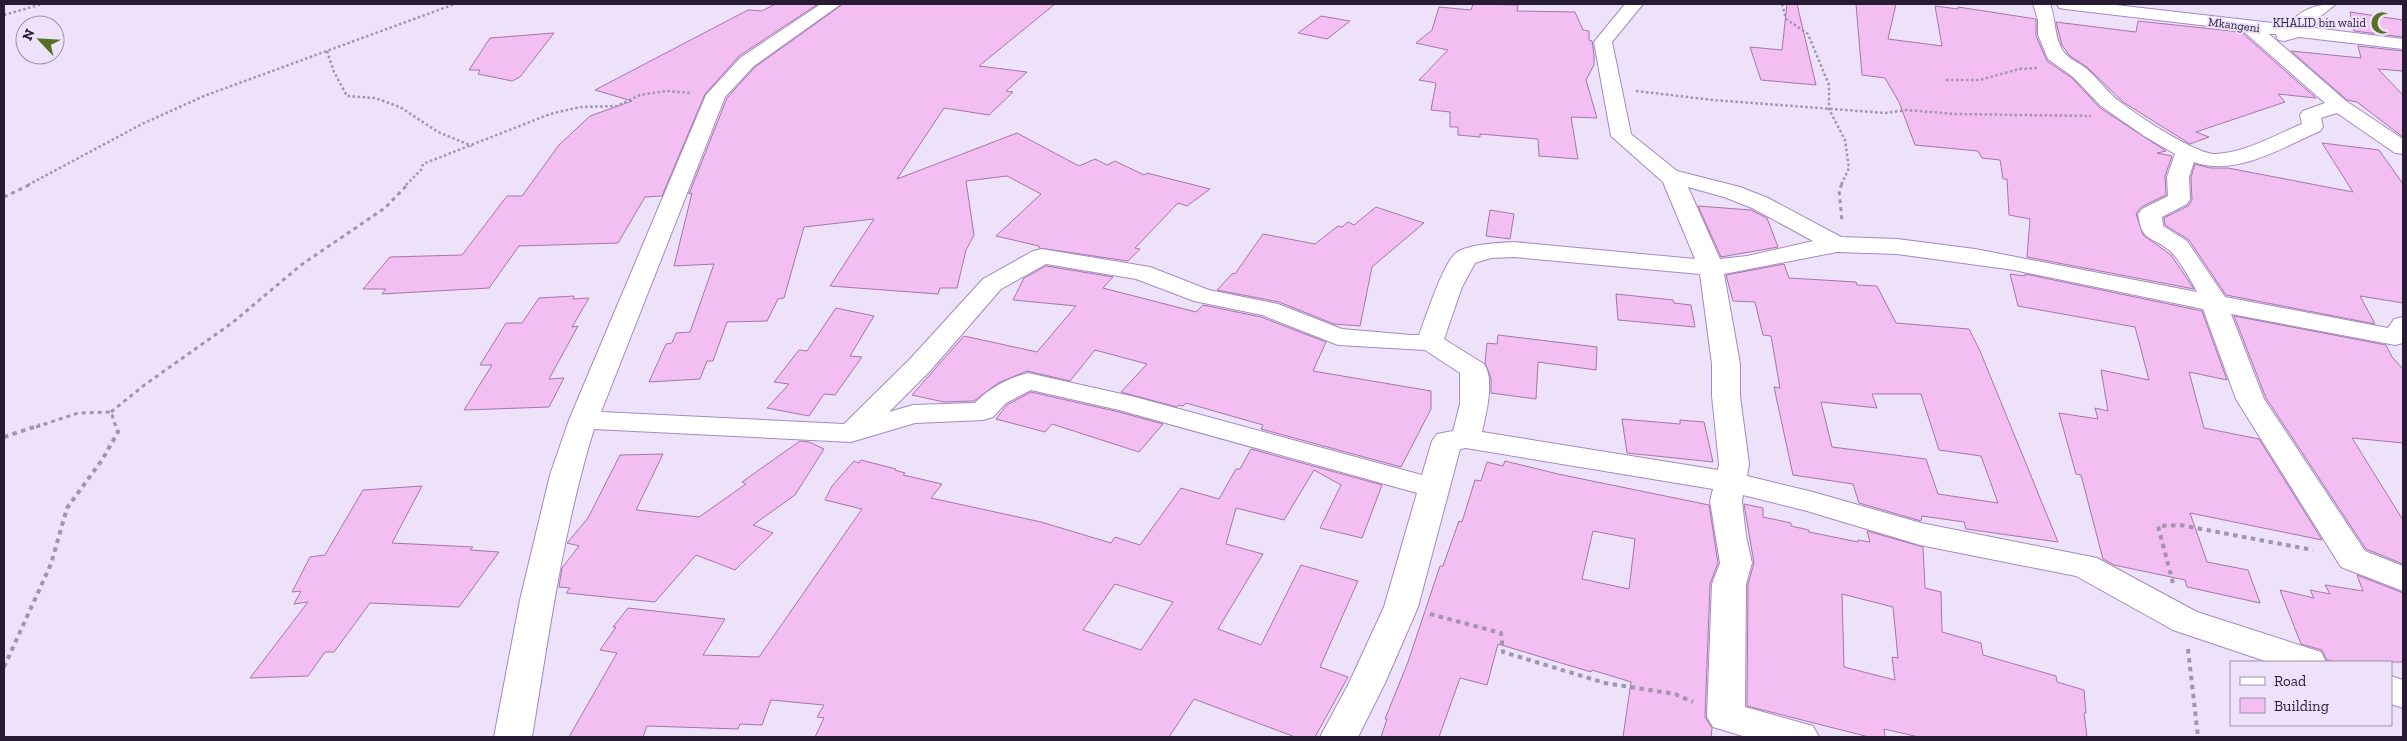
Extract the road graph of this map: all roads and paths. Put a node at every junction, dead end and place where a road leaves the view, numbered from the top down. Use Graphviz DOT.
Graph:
graph roads {
  1 [pos="42,4"];
  2 [pos="454,4"];
  3 [pos="832,4"];
  4 [pos="1634,4"];
  5 [pos="1782,4"];
  6 [pos="2042,4"];
  7 [pos="2065,4"];
  8 [pos="2328,4"];
  9 [pos="2162,10"];
  10 [pos="4,15"];
  11 [pos="2250,27"];
  12 [pos="2296,32"];
  13 [pos="2269,42"];
  14 [pos="2403,44"];
  15 [pos="327,51"];
  16 [pos="2080,73"];
  17 [pos="1946,80"];
  18 [pos="1613,89"];
  19 [pos="716,95"];
  20 [pos="2339,106"];
  21 [pos="1829,109"];
  22 [pos="2132,117"];
  23 [pos="472,146"];
  24 [pos="2403,148"];
  25 [pos="2186,152"];
  26 [pos="1670,176"];
  27 [pos="4,197"];
  28 [pos="1847,244"];
  29 [pos="1711,267"];
  30 [pos="2214,303"];
  31 [pos="2403,325"];
  32 [pos="1430,342"];
  33 [pos="111,412"];
  34 [pos="583,420"];
  35 [pos="852,433"];
  36 [pos="4,437"];
  37 [pos="1466,439"];
  38 [pos="1732,482"];
  39 [pos="1434,488"];
  40 [pos="2353,559"];
  41 [pos="2403,579"];
  42 [pos="1401,607"];
  43 [pos="2185,621"];
  44 [pos="2305,661"];
  45 [pos="4,667"];
  46 [pos="1726,716"];
  47 [pos="513,737"];
  48 [pos="1339,737"];
  49 [pos="1800,737"];
  50 [pos="2198,737"];
  1 -- 10 [label="path"];
  2 -- 15 [label="path"];
  3 -- 19 [label="street"];
  4 -- 18 [label="street"];
  5 -- 21 [label="path"];
  6 -- 16 [label="street"];
  7 -- 9 [label="street, Mkangeni"];
  8 -- 12 [label="street"];
  9 -- 11 [label="street, Mkangeni"];
  11 -- 12 [label="street, Mkangeni"];
  11 -- 13 [label="street"];
  12 -- 13 [label="street"];
  12 -- 14 [label="street, Mkangeni"];
  13 -- 20 [label="street"];
  15 -- 23 [label="path"];
  15 -- 27 [label="path"];
  16 -- 17 [label="path"];
  16 -- 22 [label="street"];
  18 -- 21 [label="path"];
  18 -- 26 [label="street"];
  19 -- 23 [label="path"];
  19 -- 34 [label="street"];
  20 -- 24 [label="street"];
  20 -- 25 [label="street"];
  21 -- 22 [label="path"];
  21 -- 28 [label="path"];
  22 -- 25 [label="street"];
  23 -- 33 [label="path"];
  25 -- 30 [label="street"];
  26 -- 28 [label="street"];
  26 -- 29 [label="street"];
  28 -- 29 [label="street"];
  28 -- 30 [label="street"];
  29 -- 32 [label="street"];
  29 -- 38 [label="street"];
  30 -- 31 [label="street"];
  30 -- 40 [label="street"];
  32 -- 35 [label="street"];
  32 -- 37 [label="street"];
  33 -- 36 [label="path"];
  33 -- 45 [label="path"];
  34 -- 35 [label="street"];
  34 -- 47 [label="street"];
  35 -- 39 [label="street"];
  37 -- 38 [label="street"];
  37 -- 39 [label="street"];
  38 -- 43 [label="street"];
  38 -- 46 [label="street"];
  39 -- 42 [label="street"];
  40 -- 41 [label="street"];
  40 -- 43 [label="path"];
  42 -- 46 [label="path"];
  42 -- 48 [label="street"];
  43 -- 44 [label="street"];
  43 -- 50 [label="path"];
  46 -- 49 [label="street"];
}
